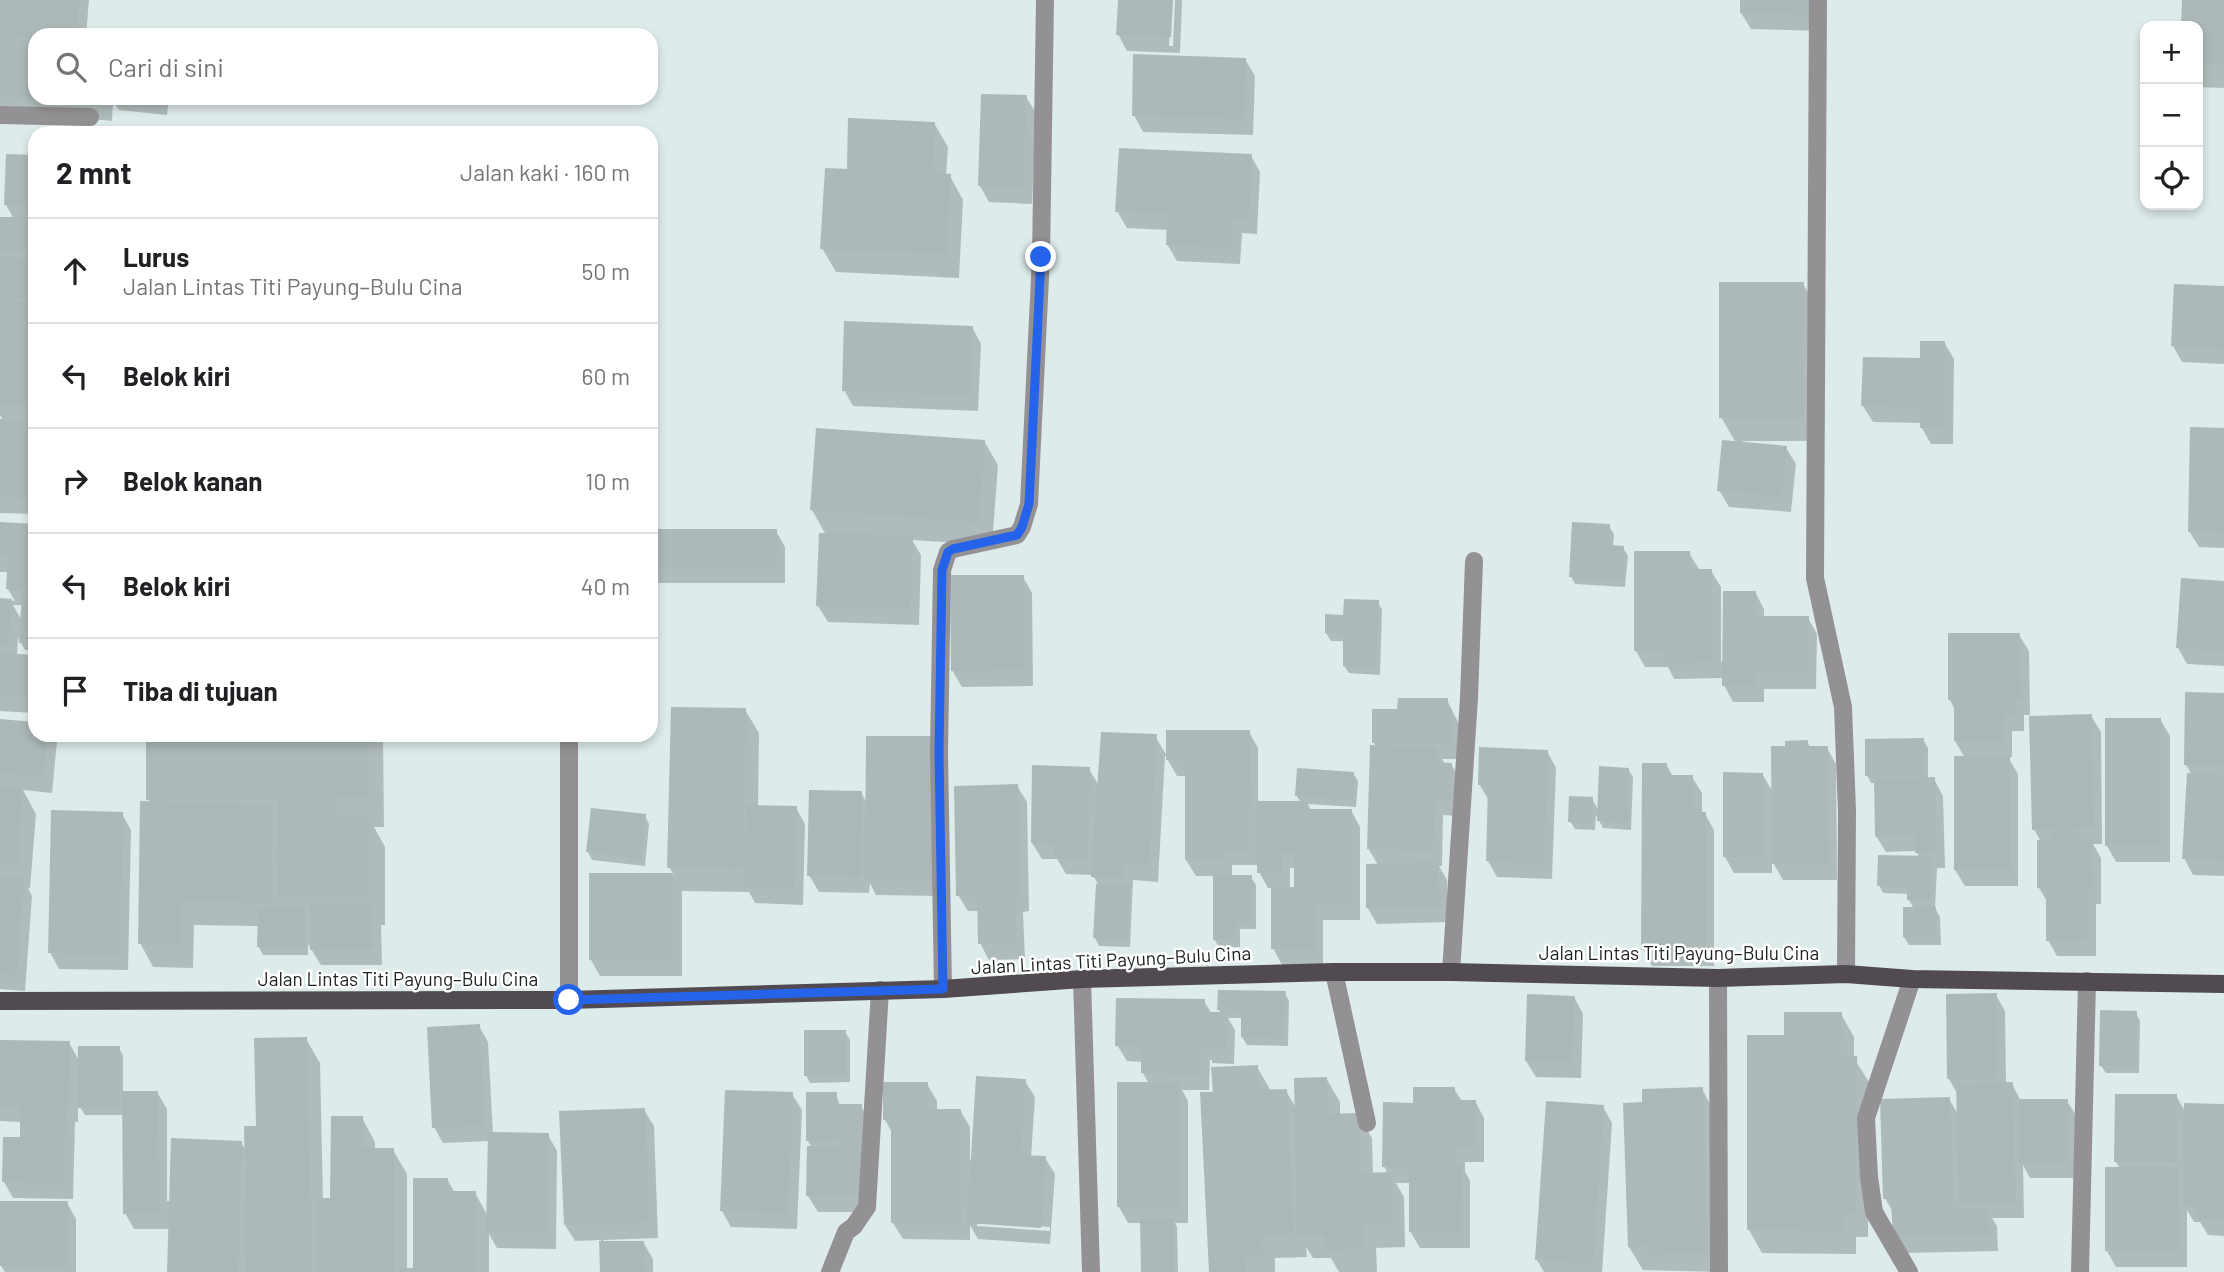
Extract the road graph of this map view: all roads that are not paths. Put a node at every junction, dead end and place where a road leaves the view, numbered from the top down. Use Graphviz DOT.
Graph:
graph roads {
  1 [pos="1045,0"];
  2 [pos="1818,0"];
  3 [pos="0,115"];
  4 [pos="90,117"];
  5 [pos="1474,561"];
  6 [pos="569,742"];
  7 [pos="1334,972"];
  8 [pos="1451,972"];
  9 [pos="1846,974"];
  10 [pos="1718,978"];
  11 [pos="1082,979"];
  12 [pos="1912,979"];
  13 [pos="2087,981"];
  14 [pos="2224,984"];
  15 [pos="943,989"];
  16 [pos="880,990"];
  17 [pos="569,1000"];
  18 [pos="0,1002"];
  19 [pos="1367,1123"];
  20 [pos="830,1272"];
  21 [pos="1091,1272"];
  22 [pos="1720,1272"];
  23 [pos="1909,1272"];
  24 [pos="2080,1272"];
  1 -- 15 [label="street"];
  2 -- 9 [label="street"];
  3 -- 4 [label="street"];
  5 -- 8 [label="street"];
  6 -- 17 [label="street"];
  7 -- 8 [label="main road, Jalan Lintas Titi Payung–Bulu Cina"];
  7 -- 11 [label="main road, Jalan Lintas Titi Payung–Bulu Cina"];
  7 -- 19 [label="street"];
  8 -- 10 [label="main road, Jalan Lintas Titi Payung–Bulu Cina"];
  9 -- 10 [label="main road, Jalan Lintas Titi Payung–Bulu Cina"];
  9 -- 12 [label="main road, Jalan Lintas Titi Payung–Bulu Cina"];
  10 -- 22 [label="street"];
  11 -- 15 [label="main road, Jalan Lintas Titi Payung–Bulu Cina"];
  11 -- 21 [label="street"];
  12 -- 13 [label="main road, Jalan Lintas Titi Payung–Bulu Cina"];
  12 -- 23 [label="street"];
  13 -- 14 [label="main road, Jalan Lintas Titi Payung–Bulu Cina"];
  13 -- 24 [label="street"];
  15 -- 16 [label="main road, Jalan Lintas Titi Payung–Bulu Cina"];
  16 -- 17 [label="main road, Jalan Lintas Titi Payung–Bulu Cina"];
  16 -- 20 [label="street"];
  17 -- 18 [label="main road, Jalan Lintas Titi Payung–Bulu Cina"];
}
